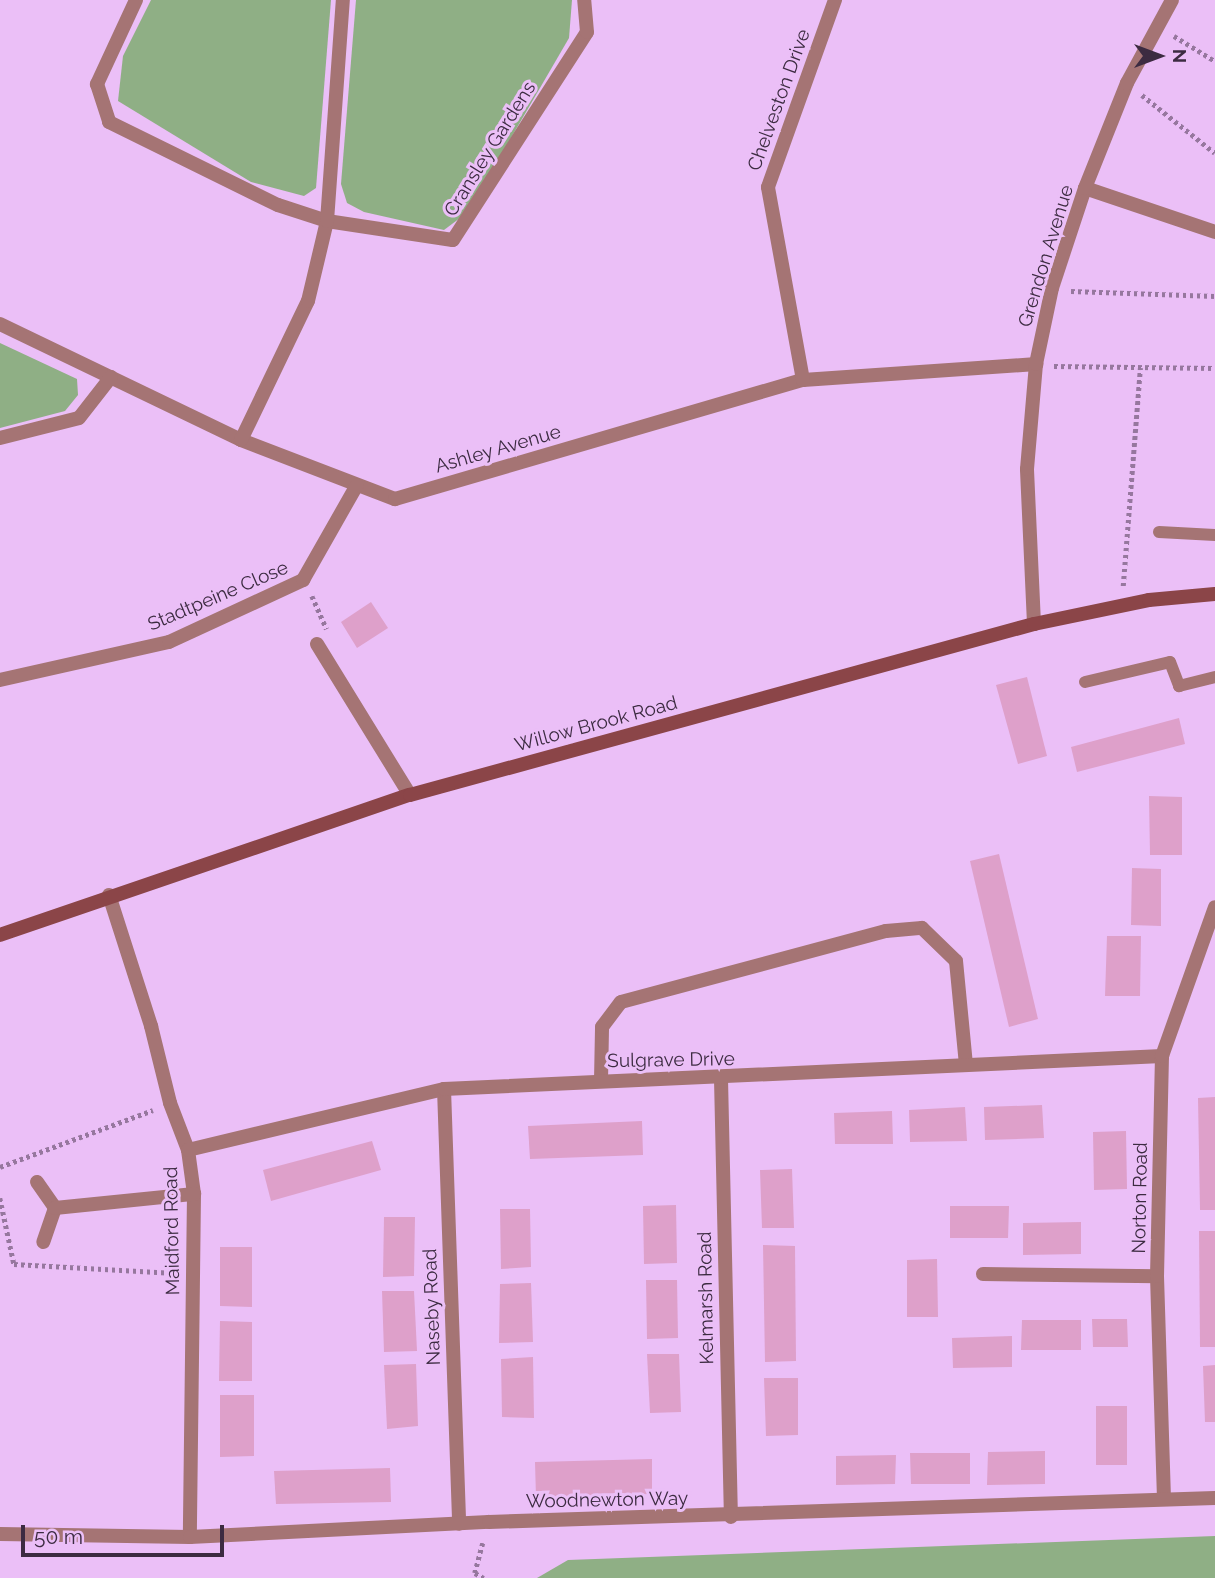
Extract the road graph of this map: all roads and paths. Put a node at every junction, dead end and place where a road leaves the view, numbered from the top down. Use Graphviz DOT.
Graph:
graph roads {
  1 [pos="136,0"];
  2 [pos="343,0"];
  3 [pos="584,0"];
  4 [pos="835,0"];
  5 [pos="1172,0"];
  6 [pos="1157,26"];
  7 [pos="1215,61"];
  8 [pos="1128,83"];
  9 [pos="1215,153"];
  10 [pos="1085,188"];
  11 [pos="327,222"];
  12 [pos="1215,232"];
  13 [pos="1052,288"];
  14 [pos="1215,296"];
  15 [pos="0,324"];
  16 [pos="1036,364"];
  17 [pos="1140,368"];
  18 [pos="1215,368"];
  19 [pos="111,377"];
  20 [pos="803,380"];
  21 [pos="0,438"];
  22 [pos="242,440"];
  23 [pos="357,485"];
  24 [pos="1159,532"];
  25 [pos="1215,535"];
  26 [pos="303,580"];
  27 [pos="1124,593"];
  28 [pos="1215,594"];
  29 [pos="1215,601"];
  30 [pos="1034,624"];
  31 [pos="317,644"];
  32 [pos="1215,677"];
  33 [pos="0,680"];
  34 [pos="1085,682"];
  35 [pos="410,795"];
  36 [pos="109,895"];
  37 [pos="1215,907"];
  38 [pos="0,935"];
  39 [pos="1162,1056"];
  40 [pos="966,1065"];
  41 [pos="721,1079"];
  42 [pos="601,1081"];
  43 [pos="444,1089"];
  44 [pos="170,1104"];
  45 [pos="188,1150"];
  46 [pos="0,1167"];
  47 [pos="37,1182"];
  48 [pos="194,1194"];
  49 [pos="0,1198"];
  50 [pos="55,1208"];
  51 [pos="43,1242"];
  52 [pos="193,1274"];
  53 [pos="983,1274"];
  54 [pos="1157,1276"];
  55 [pos="1215,1498"];
  56 [pos="1164,1499"];
  57 [pos="731,1517"];
  58 [pos="489,1522"];
  59 [pos="458,1524"];
  60 [pos="0,1534"];
  61 [pos="190,1537"];
  62 [pos="484,1578"];
  1 -- 11 [label="street, Cransley Gardens"];
  2 -- 11 [label="street"];
  3 -- 11 [label="street, Cransley Gardens"];
  4 -- 20 [label="street, Chelveston Drive"];
  5 -- 6 [label="street, Grendon Avenue"];
  6 -- 7 [label="path"];
  6 -- 8 [label="street, Grendon Avenue"];
  8 -- 9 [label="path"];
  8 -- 10 [label="street, Grendon Avenue"];
  10 -- 12 [label="street"];
  10 -- 13 [label="street, Grendon Avenue"];
  11 -- 22 [label="street"];
  13 -- 14 [label="path"];
  13 -- 16 [label="street, Grendon Avenue"];
  15 -- 19 [label="street, Ashley Avenue"];
  16 -- 17 [label="path"];
  16 -- 20 [label="street, Ashley Avenue"];
  16 -- 30 [label="street, Grendon Avenue"];
  17 -- 18 [label="path"];
  17 -- 27 [label="path"];
  19 -- 21 [label="street"];
  19 -- 22 [label="street, Ashley Avenue"];
  20 -- 23 [label="street, Ashley Avenue"];
  22 -- 23 [label="street, Ashley Avenue"];
  23 -- 26 [label="street, Stadtpeine Close"];
  24 -- 25 [label="lane"];
  26 -- 31 [label="path"];
  26 -- 33 [label="street, Stadtpeine Close"];
  28 -- 29 [label="street"];
  28 -- 30 [label="street, Willow Brook Road"];
  30 -- 35 [label="street, Willow Brook Road"];
  31 -- 35 [label="street"];
  32 -- 34 [label="lane"];
  35 -- 36 [label="street, Willow Brook Road"];
  36 -- 38 [label="street, Willow Brook Road"];
  36 -- 44 [label="street, Maidford Road"];
  37 -- 39 [label="street, Norton Road"];
  39 -- 40 [label="street, Sulgrave Drive"];
  39 -- 54 [label="street, Norton Road"];
  40 -- 41 [label="street, Sulgrave Drive"];
  40 -- 42 [label="street"];
  41 -- 42 [label="street, Sulgrave Drive"];
  41 -- 57 [label="street, Kelmarsh Road"];
  42 -- 43 [label="street, Sulgrave Drive"];
  43 -- 45 [label="street, Sulgrave Drive"];
  43 -- 59 [label="street, Naseby Road"];
  44 -- 45 [label="street, Maidford Road"];
  44 -- 46 [label="path"];
  45 -- 48 [label="street, Maidford Road"];
  47 -- 50 [label="street"];
  48 -- 50 [label="street"];
  48 -- 52 [label="street, Maidford Road"];
  49 -- 52 [label="path"];
  50 -- 51 [label="street"];
  52 -- 61 [label="street, Maidford Road"];
  53 -- 54 [label="street"];
  54 -- 56 [label="street, Norton Road"];
  55 -- 56 [label="street, Woodnewton Way"];
  56 -- 57 [label="street, Woodnewton Way"];
  57 -- 58 [label="street, Woodnewton Way"];
  58 -- 59 [label="street, Woodnewton Way"];
  58 -- 62 [label="path"];
  59 -- 61 [label="street, Woodnewton Way"];
  60 -- 61 [label="street, Woodnewton Way"];
}
